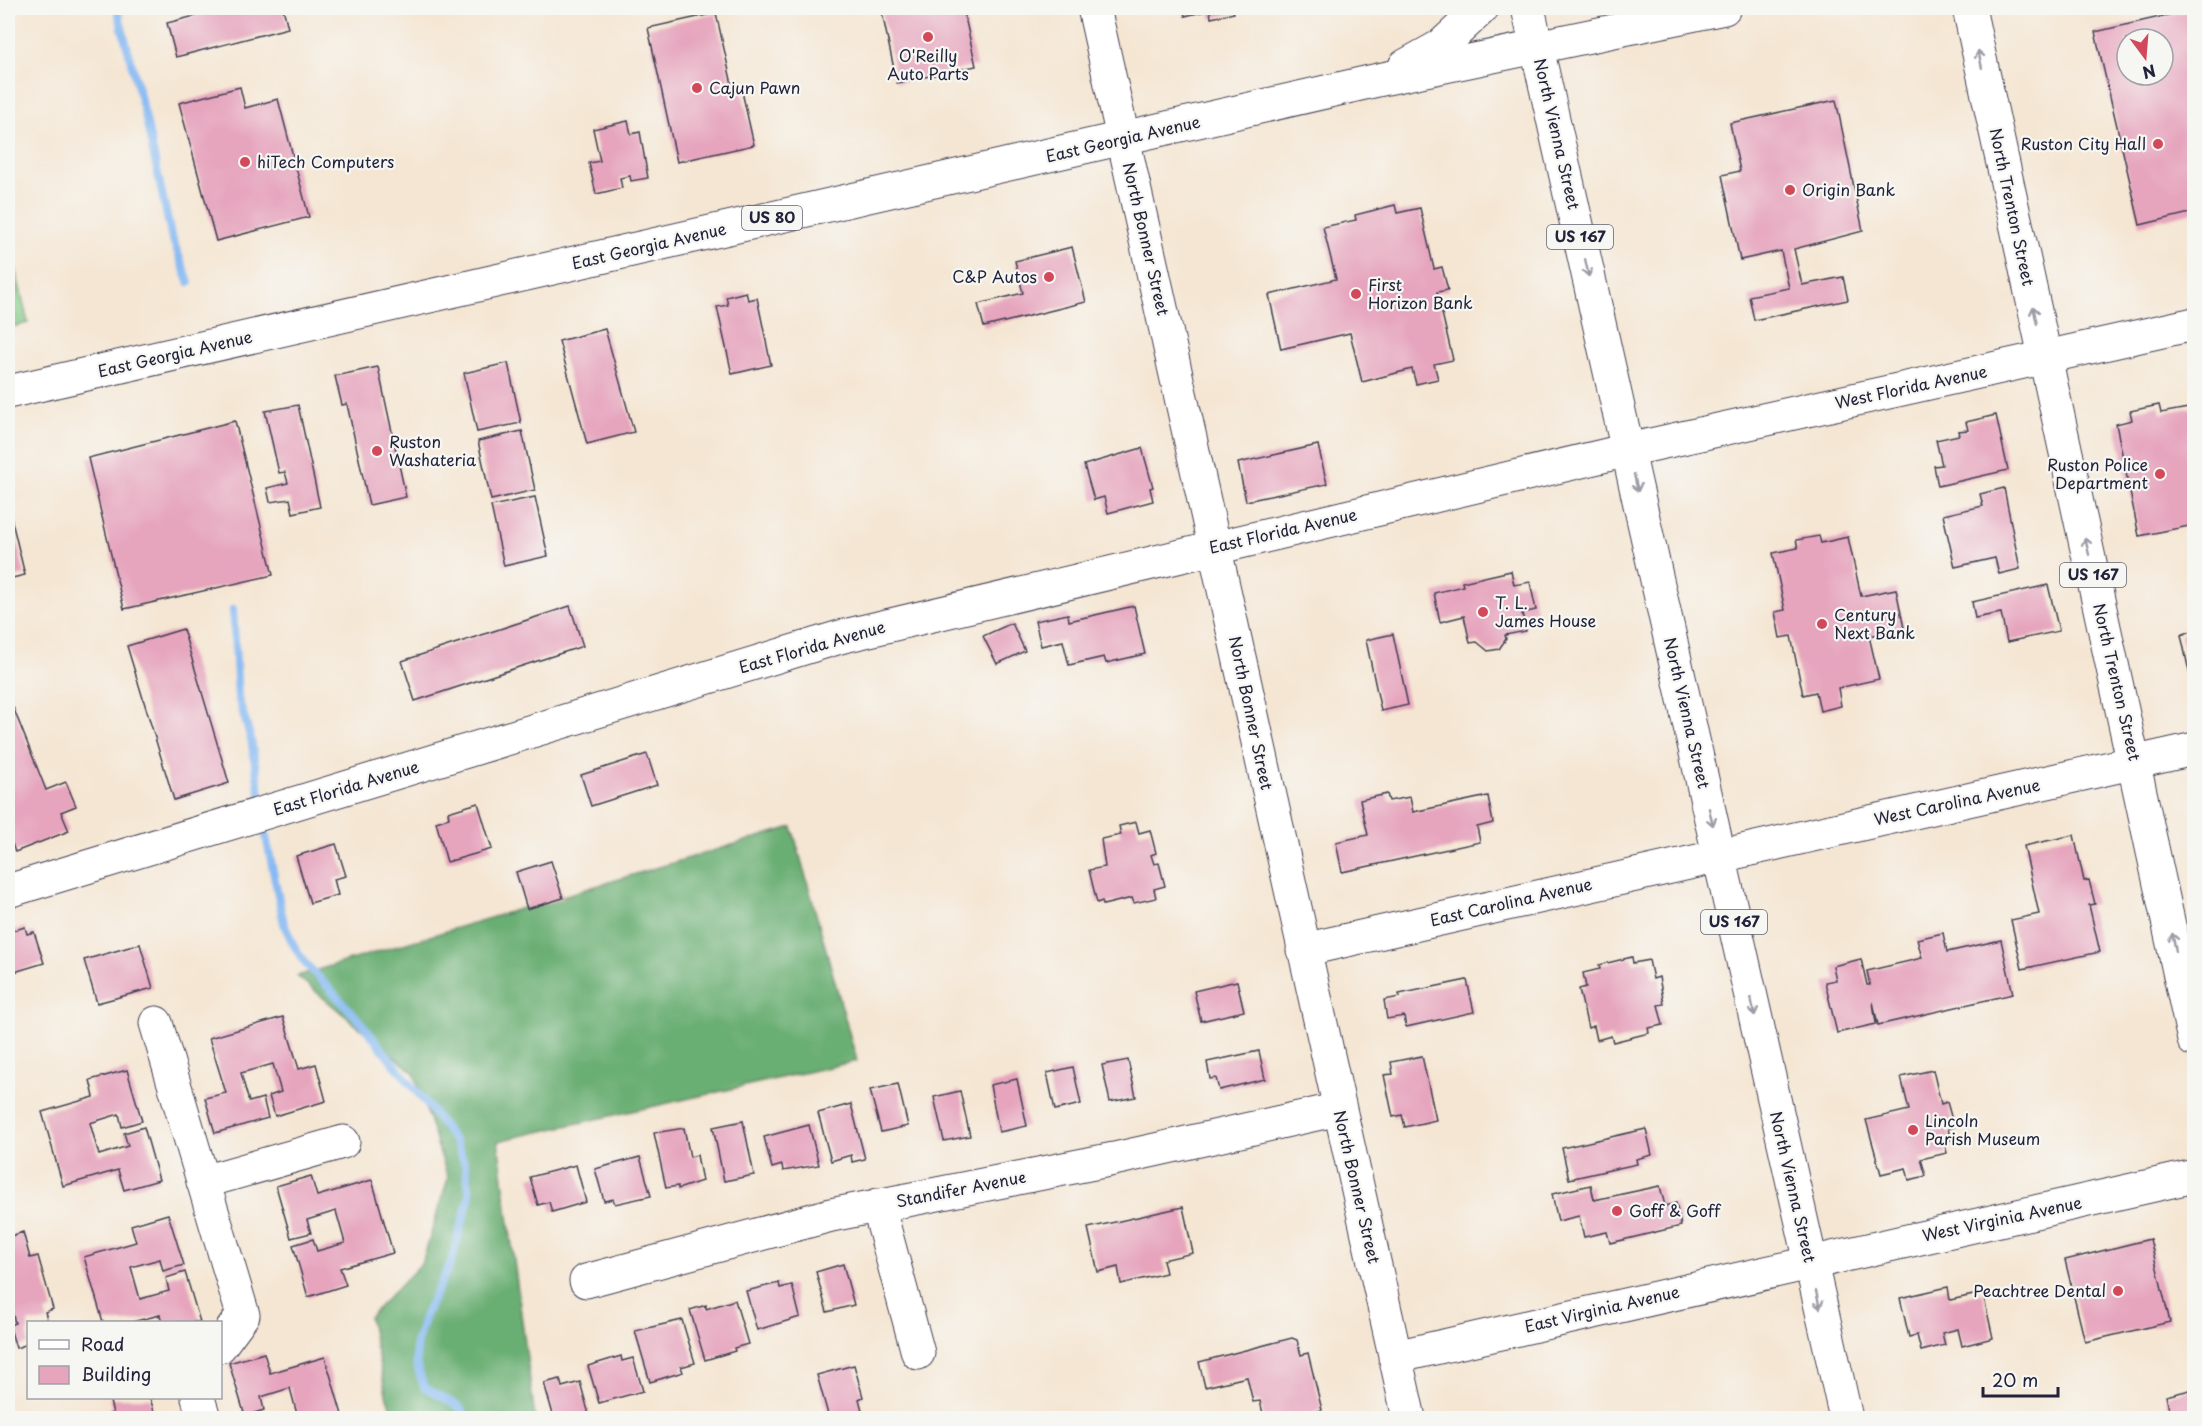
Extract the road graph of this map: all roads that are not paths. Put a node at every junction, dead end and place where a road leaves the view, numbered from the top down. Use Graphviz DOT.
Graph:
graph roads {
  1 [pos="1094,8"];
  2 [pos="1482,8"];
  3 [pos="1528,8"];
  4 [pos="1724,8"];
  5 [pos="1969,8"];
  6 [pos="1537,48"];
  7 [pos="1378,80"];
  8 [pos="1124,138"];
  9 [pos="2194,324"];
  10 [pos="2045,358"];
  11 [pos="8,392"];
  12 [pos="1628,450"];
  13 [pos="1215,546"];
  14 [pos="2194,749"];
  15 [pos="2135,763"];
  16 [pos="1719,854"];
  17 [pos="8,891"];
  18 [pos="1304,950"];
  19 [pos="156,1023"];
  20 [pos="2194,1040"];
  21 [pos="1339,1109"];
  22 [pos="343,1142"];
  23 [pos="2194,1176"];
  24 [pos="203,1182"];
  25 [pos="878,1205"];
  26 [pos="1809,1261"];
  27 [pos="586,1281"];
  28 [pos="222,1343"];
  29 [pos="918,1353"];
  30 [pos="1395,1357"];
  31 [pos="198,1399"];
  32 [pos="204,1419"];
  33 [pos="1409,1419"];
  34 [pos="1846,1419"];
  1 -- 8 [label="main road, North Bonner Street"];
  2 -- 7 [label="main road"];
  3 -- 6 [label="main road, North Vienna Street"];
  4 -- 6 [label="main road, US 80"];
  10 -- 5 [label="main road, North Trenton Street / US 167, one-way"];
  6 -- 7 [label="main road, East Georgia Avenue / US 80"];
  6 -- 12 [label="main road, North Vienna Street / US 167, one-way"];
  7 -- 8 [label="main road, East Georgia Avenue / US 80"];
  8 -- 11 [label="main road, East Georgia Avenue / US 80"];
  8 -- 13 [label="main road, North Bonner Street"];
  9 -- 10 [label="main road, West Florida Avenue"];
  10 -- 12 [label="main road, West Florida Avenue"];
  15 -- 10 [label="main road, North Trenton Street / US 167, one-way"];
  12 -- 13 [label="main road, East Florida Avenue"];
  12 -- 16 [label="main road, North Vienna Street / US 167, one-way"];
  13 -- 17 [label="main road, East Florida Avenue"];
  13 -- 18 [label="main road, North Bonner Street"];
  14 -- 15 [label="main road, West Carolina Avenue"];
  15 -- 16 [label="main road, West Carolina Avenue"];
  20 -- 15 [label="main road, North Trenton Street / US 167, one-way"];
  16 -- 18 [label="main road, East Carolina Avenue"];
  16 -- 26 [label="main road, North Vienna Street / US 167, one-way"];
  18 -- 21 [label="main road, North Bonner Street"];
  19 -- 24 [label="main road"];
  21 -- 25 [label="main road, Standifer Avenue"];
  21 -- 30 [label="main road, North Bonner Street"];
  22 -- 24 [label="main road"];
  23 -- 26 [label="main road, West Virginia Avenue"];
  24 -- 28 [label="main road"];
  25 -- 27 [label="main road, Standifer Avenue"];
  25 -- 29 [label="main road"];
  26 -- 30 [label="main road, East Virginia Avenue"];
  26 -- 34 [label="main road, North Vienna Street / US 167, one-way"];
  30 -- 33 [label="main road, North Bonner Street"];
  31 -- 32 [label="main road"];
}
